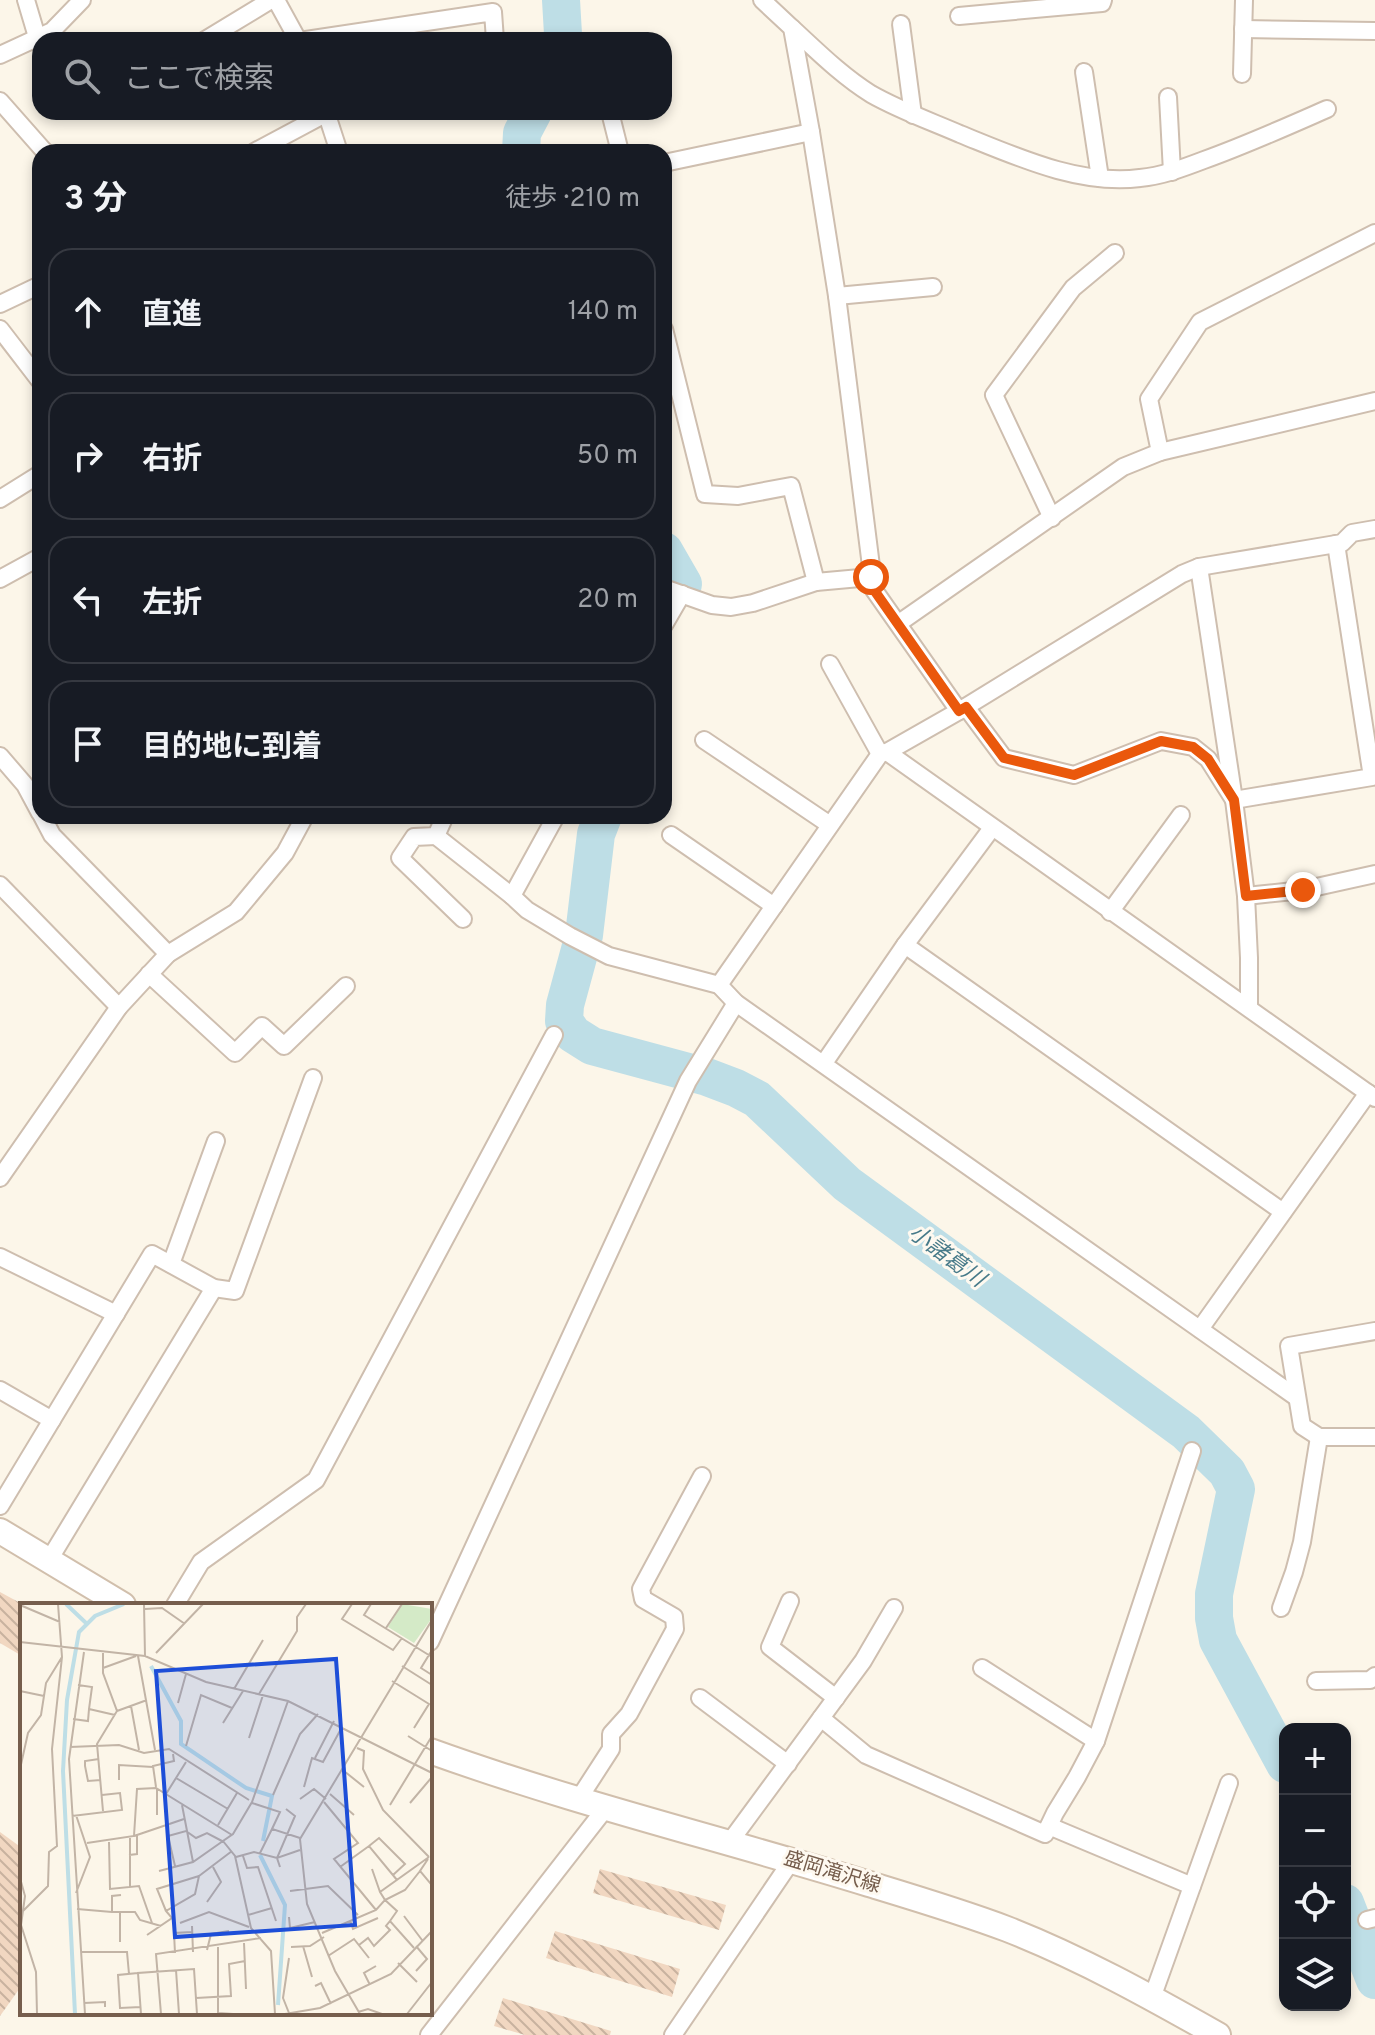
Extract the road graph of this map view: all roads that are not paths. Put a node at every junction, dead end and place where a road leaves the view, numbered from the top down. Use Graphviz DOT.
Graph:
graph roads {
  1 [pos="26,0"];
  2 [pos="82,0"];
  3 [pos="274,0"];
  4 [pos="762,0"];
  5 [pos="1103,0"];
  6 [pos="1244,0"];
  7 [pos="959,16"];
  8 [pos="901,24"];
  9 [pos="792,28"];
  10 [pos="1243,29"];
  11 [pos="1375,31"];
  12 [pos="36,32"];
  13 [pos="50,32"];
  14 [pos="219,32"];
  15 [pos="293,32"];
  16 [pos="359,32"];
  17 [pos="494,32"];
  18 [pos="32,39"];
  19 [pos="0,55"];
  20 [pos="1084,72"];
  21 [pos="1242,74"];
  22 [pos="1168,97"];
  23 [pos="0,101"];
  24 [pos="1327,109"];
  25 [pos="913,115"];
  26 [pos="313,120"];
  27 [pos="328,120"];
  28 [pos="612,120"];
  29 [pos="811,132"];
  30 [pos="38,144"];
  31 [pos="269,144"];
  32 [pos="336,144"];
  33 [pos="618,144"];
  34 [pos="672,161"];
  35 [pos="1172,172"];
  36 [pos="1100,178"];
  37 [pos="1375,233"];
  38 [pos="1115,253"];
  39 [pos="933,287"];
  40 [pos="32,289"];
  41 [pos="837,296"];
  42 [pos="0,304"];
  43 [pos="0,329"];
  44 [pos="672,361"];
  45 [pos="32,371"];
  46 [pos="1375,401"];
  47 [pos="1160,452"];
  48 [pos="32,479"];
  49 [pos="0,499"];
  50 [pos="1052,518"];
  51 [pos="1375,529"];
  52 [pos="1336,544"];
  53 [pos="32,561"];
  54 [pos="1199,567"];
  55 [pos="871,577"];
  56 [pos="0,579"];
  57 [pos="816,582"];
  58 [pos="672,591"];
  59 [pos="682,594"];
  60 [pos="672,611"];
  61 [pos="899,623"];
  62 [pos="830,664"];
  63 [pos="962,709"];
  64 [pos="704,740"];
  65 [pos="883,753"];
  66 [pos="3,768"];
  67 [pos="32,798"];
  68 [pos="1234,800"];
  69 [pos="1181,815"];
  70 [pos="46,824"];
  71 [pos="301,824"];
  72 [pos="441,824"];
  73 [pos="552,824"];
  74 [pos="830,825"];
  75 [pos="992,828"];
  76 [pos="671,835"];
  77 [pos="436,836"];
  78 [pos="1375,874"];
  79 [pos="0,885"];
  80 [pos="512,896"];
  81 [pos="1246,896"];
  82 [pos="774,906"];
  83 [pos="1110,912"];
  84 [pos="463,919"];
  85 [pos="905,945"];
  86 [pos="168,954"];
  87 [pos="149,974"];
  88 [pos="719,985"];
  89 [pos="346,986"];
  90 [pos="736,1003"];
  91 [pos="119,1007"];
  92 [pos="1249,1008"];
  93 [pos="554,1035"];
  94 [pos="824,1063"];
  95 [pos="313,1078"];
  96 [pos="1371,1095"];
  97 [pos="216,1141"];
  98 [pos="1,1175"];
  99 [pos="1283,1212"];
  100 [pos="0,1257"];
  101 [pos="171,1264"];
  102 [pos="214,1288"];
  103 [pos="116,1314"];
  104 [pos="1200,1329"];
  105 [pos="1375,1331"];
  106 [pos="0,1390"];
  107 [pos="1296,1397"];
  108 [pos="52,1420"];
  109 [pos="1319,1437"];
  110 [pos="1375,1437"];
  111 [pos="1192,1451"];
  112 [pos="702,1476"];
  113 [pos="0,1506"];
  114 [pos="0,1531"];
  115 [pos="49,1560"];
  116 [pos="790,1601"];
  117 [pos="120,1603"];
  118 [pos="176,1603"];
  119 [pos="894,1608"];
  120 [pos="1281,1608"];
  121 [pos="432,1638"];
  122 [pos="982,1668"];
  123 [pos="1375,1676"];
  124 [pos="1316,1681"];
  125 [pos="700,1698"];
  126 [pos="836,1698"];
  127 [pos="821,1718"];
  128 [pos="1096,1741"];
  129 [pos="432,1752"];
  130 [pos="788,1764"];
  131 [pos="1229,1783"];
  132 [pos="578,1800"];
  133 [pos="605,1809"];
  134 [pos="1049,1826"];
  135 [pos="729,1843"];
  136 [pos="792,1860"];
  137 [pos="1192,1886"];
  138 [pos="1152,1998"];
  139 [pos="429,2035"];
  140 [pos="673,2035"];
  141 [pos="1218,2035"];
  1 -- 12 [label="street"];
  2 -- 13 [label="street"];
  3 -- 14 [label="street"];
  3 -- 15 [label="street"];
  4 -- 9 [label="street"];
  5 -- 7 [label="street"];
  6 -- 10 [label="street"];
  8 -- 25 [label="street"];
  9 -- 25 [label="street"];
  9 -- 29 [label="street"];
  10 -- 11 [label="street"];
  10 -- 21 [label="street"];
  16 -- 17 [label="street"];
  18 -- 19 [label="street"];
  20 -- 36 [label="street"];
  22 -- 35 [label="street"];
  23 -- 30 [label="street"];
  24 -- 35 [label="street"];
  25 -- 36 [label="street"];
  26 -- 31 [label="street"];
  27 -- 32 [label="street"];
  28 -- 33 [label="street"];
  29 -- 34 [label="street"];
  29 -- 41 [label="street"];
  35 -- 36 [label="street"];
  37 -- 47 [label="street"];
  38 -- 50 [label="street"];
  39 -- 41 [label="street"];
  40 -- 42 [label="street"];
  41 -- 55 [label="street"];
  43 -- 45 [label="street"];
  44 -- 57 [label="street"];
  46 -- 47 [label="street"];
  47 -- 50 [label="street"];
  48 -- 49 [label="street"];
  50 -- 61 [label="street"];
  51 -- 52 [label="street"];
  52 -- 54 [label="street"];
  52 -- 68 [label="street"];
  53 -- 56 [label="street"];
  54 -- 63 [label="street"];
  54 -- 68 [label="street"];
  55 -- 57 [label="street"];
  55 -- 61 [label="street"];
  57 -- 59 [label="street"];
  58 -- 59 [label="street"];
  59 -- 60 [label="street"];
  61 -- 63 [label="street"];
  62 -- 65 [label="street"];
  63 -- 65 [label="street"];
  63 -- 68 [label="street"];
  64 -- 74 [label="street"];
  65 -- 74 [label="street"];
  65 -- 75 [label="street"];
  66 -- 67 [label="street"];
  68 -- 81 [label="street"];
  69 -- 83 [label="street"];
  70 -- 86 [label="street"];
  71 -- 86 [label="street"];
  72 -- 77 [label="street"];
  73 -- 80 [label="street"];
  74 -- 82 [label="street"];
  75 -- 83 [label="street"];
  75 -- 85 [label="street"];
  76 -- 82 [label="street"];
  77 -- 80 [label="street"];
  77 -- 84 [label="street"];
  78 -- 81 [label="street"];
  79 -- 91 [label="street"];
  80 -- 88 [label="street"];
  81 -- 92 [label="street"];
  82 -- 88 [label="street"];
  83 -- 92 [label="street"];
  85 -- 94 [label="street"];
  85 -- 99 [label="street"];
  86 -- 87 [label="street"];
  87 -- 89 [label="street"];
  87 -- 91 [label="street"];
  88 -- 90 [label="street"];
  90 -- 94 [label="street"];
  90 -- 121 [label="street"];
  91 -- 98 [label="street"];
  92 -- 96 [label="street"];
  93 -- 118 [label="street"];
  94 -- 104 [label="street"];
  95 -- 102 [label="street"];
  96 -- 99 [label="street"];
  97 -- 101 [label="street"];
  99 -- 104 [label="street"];
  100 -- 103 [label="street"];
  101 -- 102 [label="street"];
  101 -- 103 [label="street"];
  102 -- 115 [label="street"];
  103 -- 108 [label="street"];
  104 -- 107 [label="street"];
  105 -- 107 [label="street"];
  106 -- 108 [label="street"];
  107 -- 109 [label="street"];
  108 -- 113 [label="street"];
  109 -- 110 [label="street"];
  109 -- 120 [label="street"];
  111 -- 128 [label="street"];
  112 -- 132 [label="street"];
  114 -- 115 [label="main road"];
  115 -- 117 [label="main road"];
  116 -- 126 [label="street"];
  119 -- 126 [label="street"];
  122 -- 128 [label="street"];
  123 -- 124 [label="street"];
  125 -- 130 [label="street"];
  126 -- 127 [label="street"];
  127 -- 130 [label="street"];
  127 -- 134 [label="street"];
  128 -- 134 [label="street"];
  129 -- 132 [label="main road, 盛岡滝沢線"];
  130 -- 135 [label="street"];
  131 -- 137 [label="street"];
  132 -- 133 [label="main road, 盛岡滝沢線"];
  133 -- 135 [label="main road, 盛岡滝沢線"];
  133 -- 139 [label="street"];
  134 -- 137 [label="street"];
  135 -- 136 [label="main road, 盛岡滝沢線"];
  136 -- 138 [label="main road, 盛岡滝沢線"];
  136 -- 140 [label="street"];
  137 -- 138 [label="street"];
  138 -- 141 [label="main road, 盛岡滝沢線"];
}
